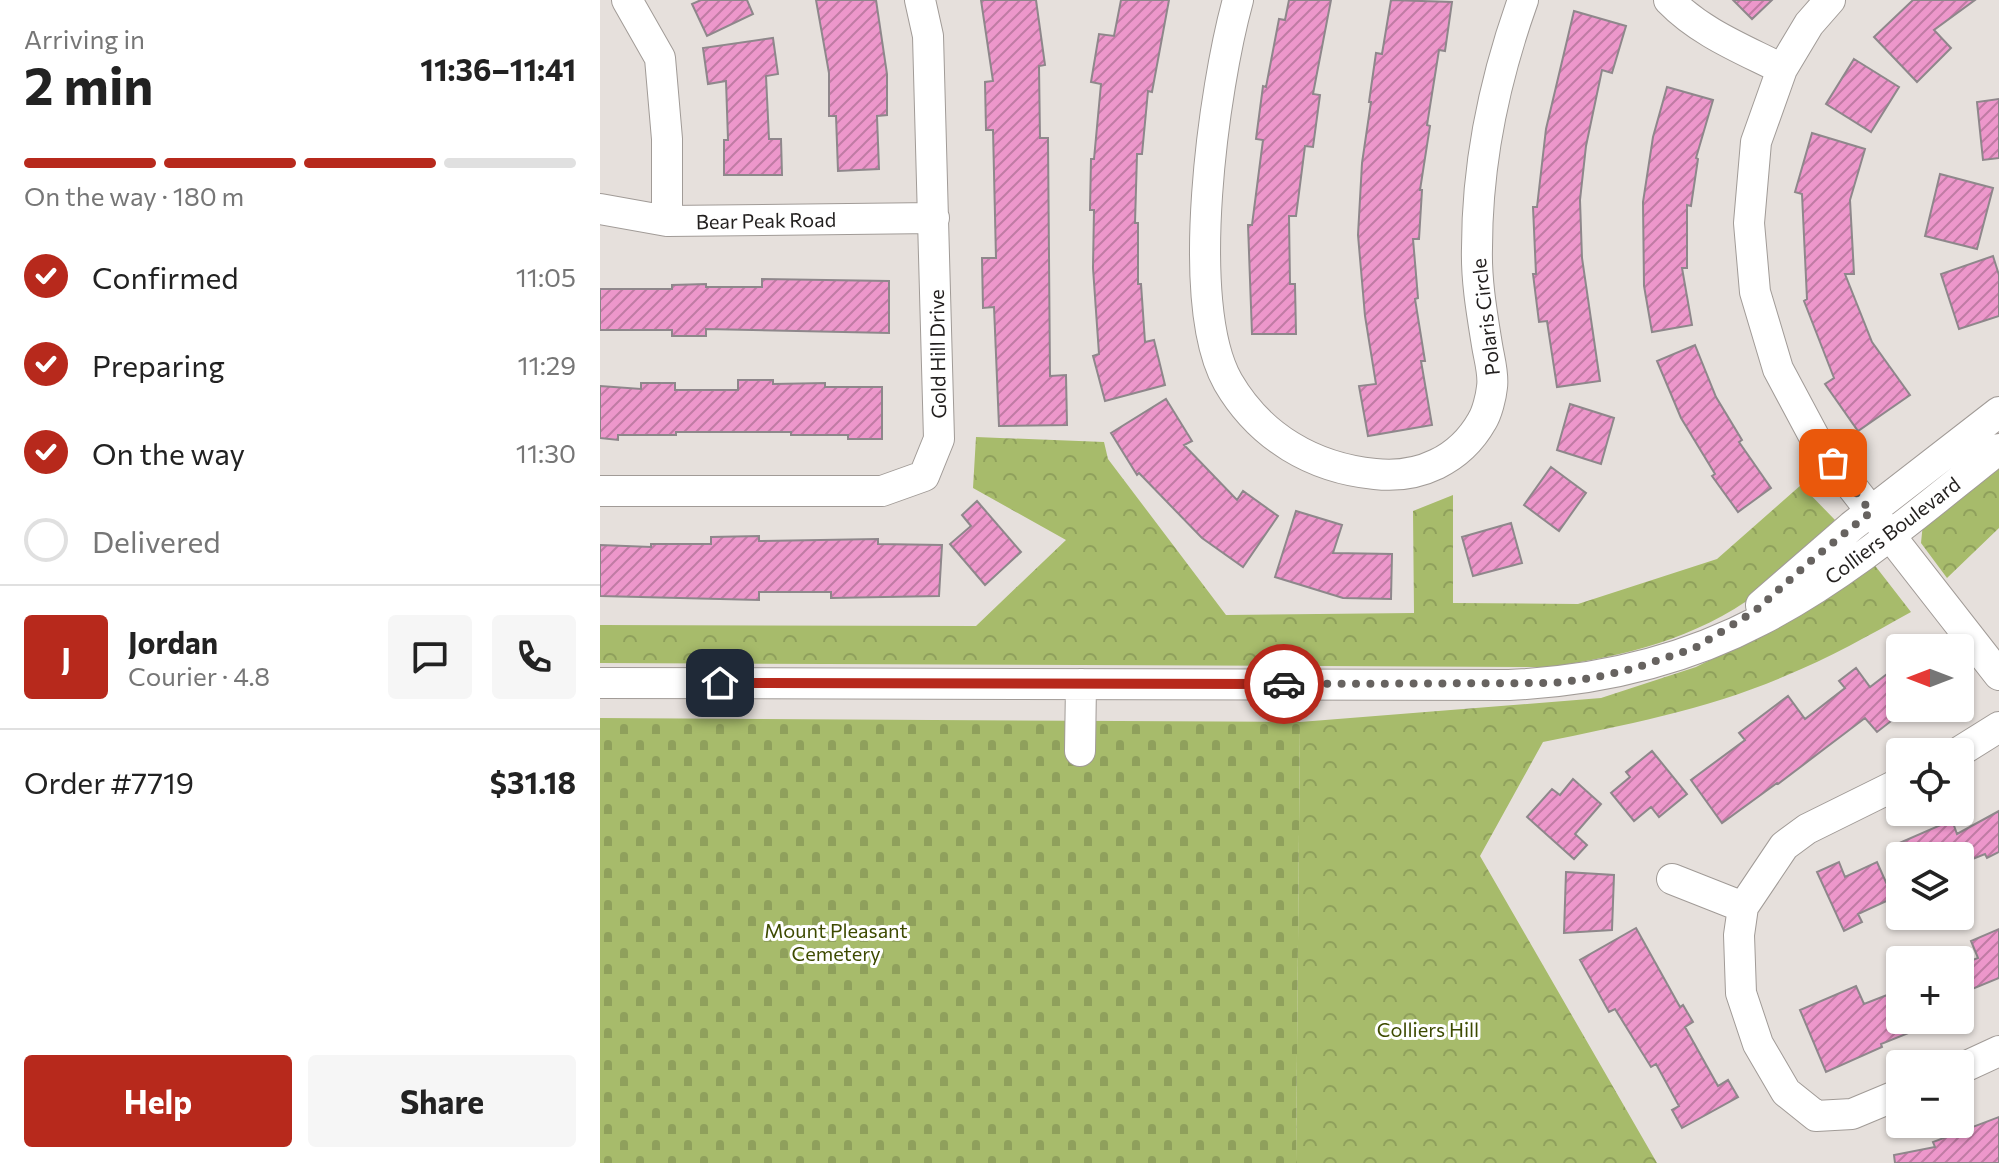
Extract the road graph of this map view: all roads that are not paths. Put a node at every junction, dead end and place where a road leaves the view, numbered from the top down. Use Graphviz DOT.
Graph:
graph roads {
  1 [pos="627,0"];
  2 [pos="920,0"];
  3 [pos="1238,0"];
  4 [pos="1523,0"];
  5 [pos="1669,0"];
  6 [pos="1830,0"];
  7 [pos="1782,69"];
  8 [pos="600,209"];
  9 [pos="934,218"];
  10 [pos="667,221"];
  11 [pos="1999,412"];
  12 [pos="1999,449"];
  13 [pos="600,491"];
  14 [pos="1880,524"];
  15 [pos="1999,675"];
  16 [pos="600,683"];
  17 [pos="1081,684"];
  18 [pos="1999,727"];
  19 [pos="1974,743"];
  20 [pos="1080,751"];
  21 [pos="1886,790"];
  22 [pos="1672,879"];
  23 [pos="1743,907"];
  24 [pos="1999,1051"];
  25 [pos="1974,1063"];
  26 [pos="1886,1100"];
  1 -- 10 [label="street"];
  2 -- 9 [label="street, Gold Hill Drive"];
  3 -- 4 [label="street, Polaris Circle"];
  5 -- 7 [label="street"];
  6 -- 7 [label="street"];
  7 -- 14 [label="street"];
  8 -- 10 [label="street, Bear Peak Road"];
  9 -- 10 [label="street, Bear Peak Road"];
  9 -- 13 [label="street, Gold Hill Drive"];
  11 -- 14 [label="street, Colliers Boulevard"];
  12 -- 14 [label="street, Colliers Boulevard"];
  14 -- 15 [label="street"];
  14 -- 17 [label="street, Colliers Boulevard"];
  16 -- 17 [label="street, Colliers Boulevard"];
  17 -- 20 [label="street"];
  18 -- 19 [label="street"];
  21 -- 23 [label="street"];
  22 -- 23 [label="street"];
  23 -- 26 [label="street"];
  24 -- 25 [label="street"];
}
